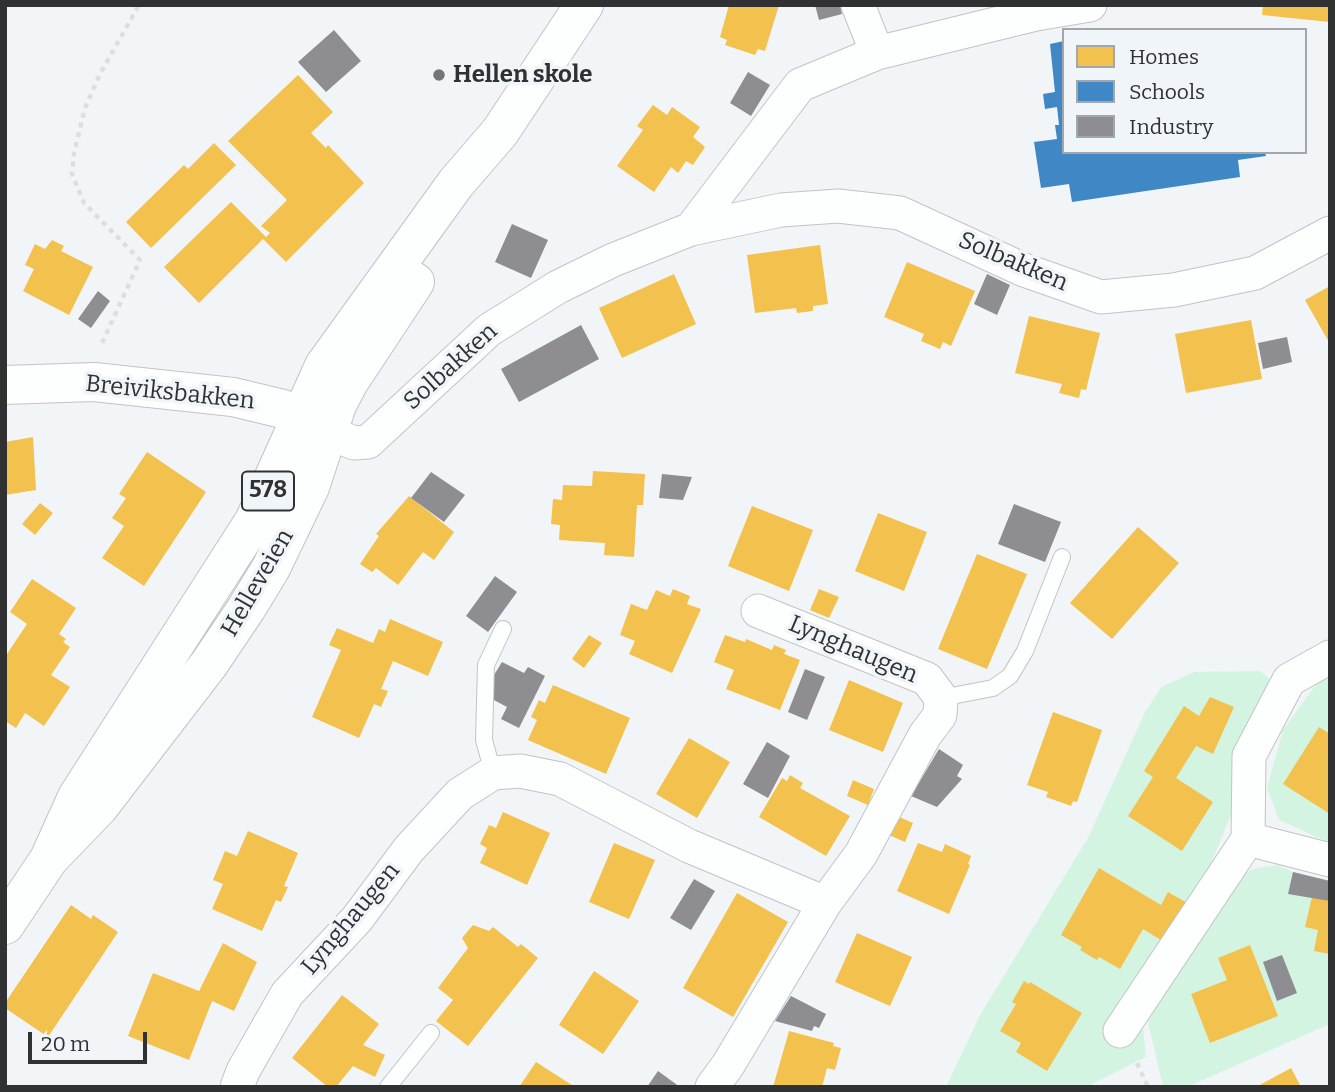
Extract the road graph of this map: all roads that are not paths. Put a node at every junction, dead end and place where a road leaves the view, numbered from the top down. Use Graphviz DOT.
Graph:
graph roads {
  1 [pos="584,5"];
  2 [pos="858,5"];
  3 [pos="1090,5"];
  4 [pos="877,52"];
  5 [pos="691,229"];
  6 [pos="1330,233"];
  7 [pos="5,385"];
  8 [pos="315,424"];
  9 [pos="1062,557"];
  10 [pos="758,611"];
  11 [pos="503,629"];
  12 [pos="1330,657"];
  13 [pos="941,698"];
  14 [pos="493,773"];
  15 [pos="1248,839"];
  16 [pos="1330,860"];
  17 [pos="825,903"];
  18 [pos="5,925"];
  19 [pos="431,1033"];
  20 [pos="1127,1044"];
  21 [pos="237,1087"];
  22 [pos="387,1087"];
  23 [pos="712,1087"];
  1 -- 8 [label="main road, Helleveien / 578"];
  2 -- 4 [label="street"];
  3 -- 4 [label="street"];
  4 -- 5 [label="street"];
  5 -- 6 [label="street, Solbakken"];
  5 -- 8 [label="street, Solbakken"];
  7 -- 8 [label="main road, Breiviksbakken"];
  8 -- 18 [label="main road, Helleveien / 578"];
  9 -- 13 [label="lane, Lynghaugen"];
  10 -- 13 [label="street, Lynghaugen"];
  11 -- 14 [label="lane"];
  12 -- 15 [label="street"];
  13 -- 17 [label="street, Lynghaugen"];
  14 -- 17 [label="street"];
  14 -- 21 [label="street, Lynghaugen"];
  15 -- 16 [label="street"];
  15 -- 20 [label="street"];
  17 -- 23 [label="street, Lynghaugen"];
  19 -- 22 [label="lane"];
}
